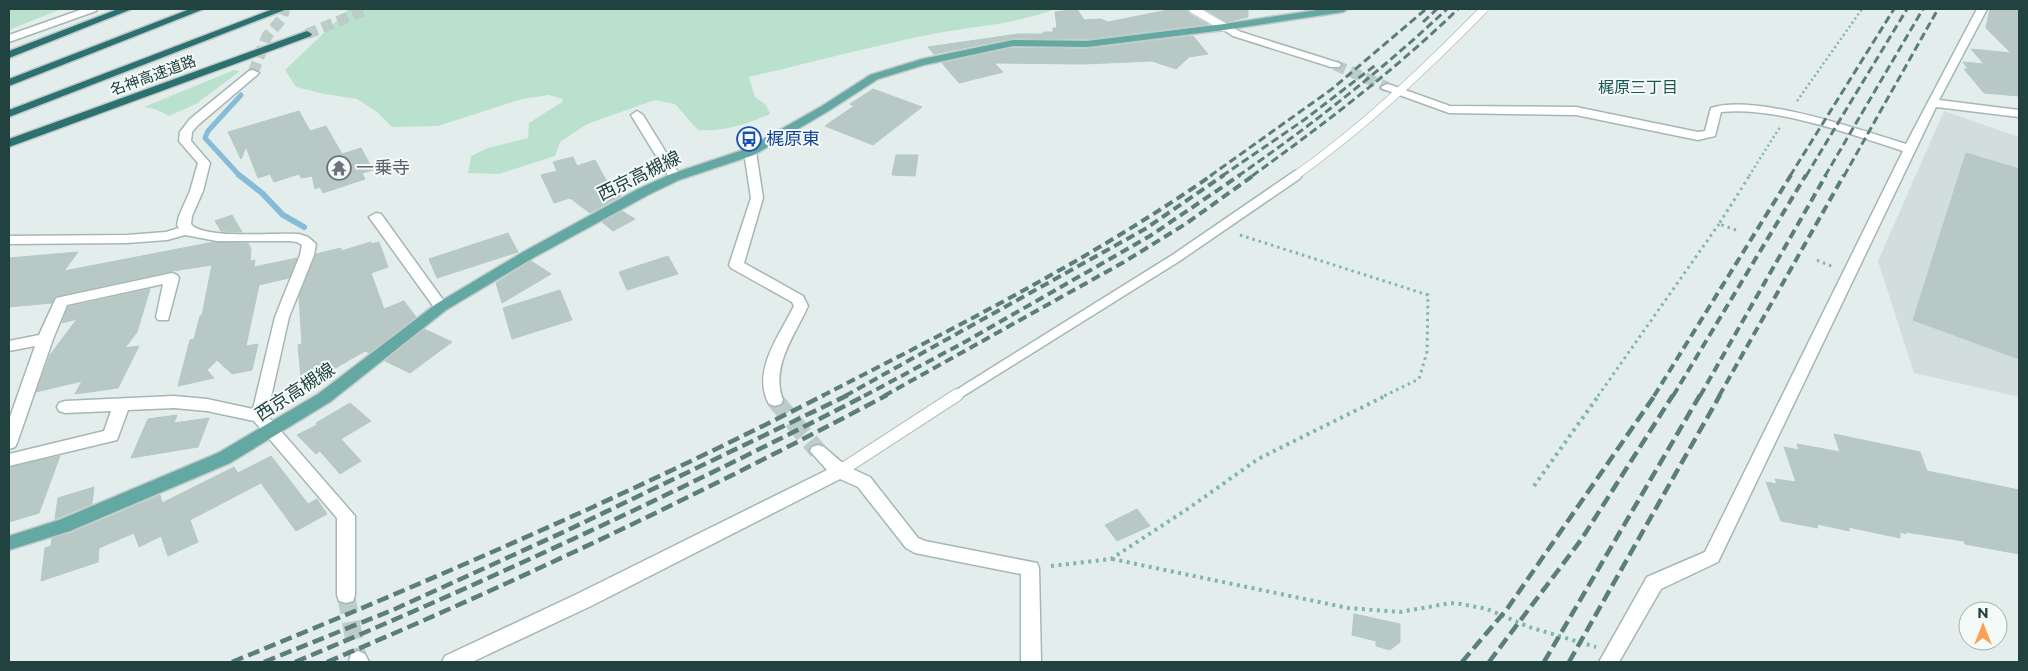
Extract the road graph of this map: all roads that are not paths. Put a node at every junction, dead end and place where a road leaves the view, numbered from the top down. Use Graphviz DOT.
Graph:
graph roads {
  1 [pos="92,9"];
  2 [pos="128,9"];
  3 [pos="200,9"];
  4 [pos="282,9"];
  5 [pos="1193,9"];
  6 [pos="1343,9"];
  7 [pos="1484,9"];
  8 [pos="1982,9"];
  9 [pos="1224,27"];
  10 [pos="307,34"];
  11 [pos="9,40"];
  12 [pos="9,55"];
  13 [pos="1335,65"];
  14 [pos="253,73"];
  15 [pos="9,83"];
  16 [pos="1388,87"];
  17 [pos="1401,92"];
  18 [pos="1932,103"];
  19 [pos="9,114"];
  20 [pos="2019,114"];
  21 [pos="637,115"];
  22 [pos="9,143"];
  23 [pos="1910,149"];
  24 [pos="750,152"];
  25 [pos="675,177"];
  26 [pos="376,217"];
  27 [pos="186,230"];
  28 [pos="9,240"];
  29 [pos="441,307"];
  30 [pos="163,317"];
  31 [pos="45,339"];
  32 [pos="9,346"];
  33 [pos="775,400"];
  34 [pos="122,403"];
  35 [pos="65,407"];
  36 [pos="259,416"];
  37 [pos="270,430"];
  38 [pos="9,442"];
  39 [pos="818,451"];
  40 [pos="9,460"];
  41 [pos="840,471"];
  42 [pos="9,543"];
  43 [pos="346,595"];
  44 [pos="1606,655"];
  45 [pos="452,662"];
  46 [pos="1031,662"];
  1 -- 11 [label="street"];
  2 -- 12 [label="highway"];
  3 -- 15 [label="highway"];
  4 -- 19 [label="highway, 名神高速道路"];
  5 -- 9 [label="lane"];
  6 -- 9 [label="main road, 西京高槻線"];
  7 -- 17 [label="lane"];
  8 -- 18 [label="street"];
  9 -- 13 [label="street"];
  9 -- 24 [label="main road, 西京高槻線"];
  10 -- 22 [label="highway, 名神高速道路"];
  14 -- 27 [label="street"];
  16 -- 17 [label="street"];
  17 -- 23 [label="street"];
  17 -- 41 [label="lane"];
  18 -- 20 [label="street"];
  18 -- 23 [label="street"];
  21 -- 25 [label="street"];
  23 -- 44 [label="street"];
  24 -- 25 [label="main road, 西京高槻線"];
  24 -- 33 [label="street"];
  25 -- 29 [label="main road, 西京高槻線"];
  26 -- 29 [label="street"];
  27 -- 28 [label="street"];
  27 -- 36 [label="street"];
  29 -- 37 [label="main road, 西京高槻線"];
  30 -- 31 [label="street"];
  31 -- 32 [label="street"];
  31 -- 38 [label="street"];
  34 -- 35 [label="street"];
  34 -- 36 [label="street"];
  34 -- 40 [label="street"];
  36 -- 37 [label="street"];
  37 -- 42 [label="main road, 西京高槻線"];
  37 -- 43 [label="street"];
  39 -- 41 [label="street"];
  41 -- 45 [label="street"];
  41 -- 46 [label="street"];
}
